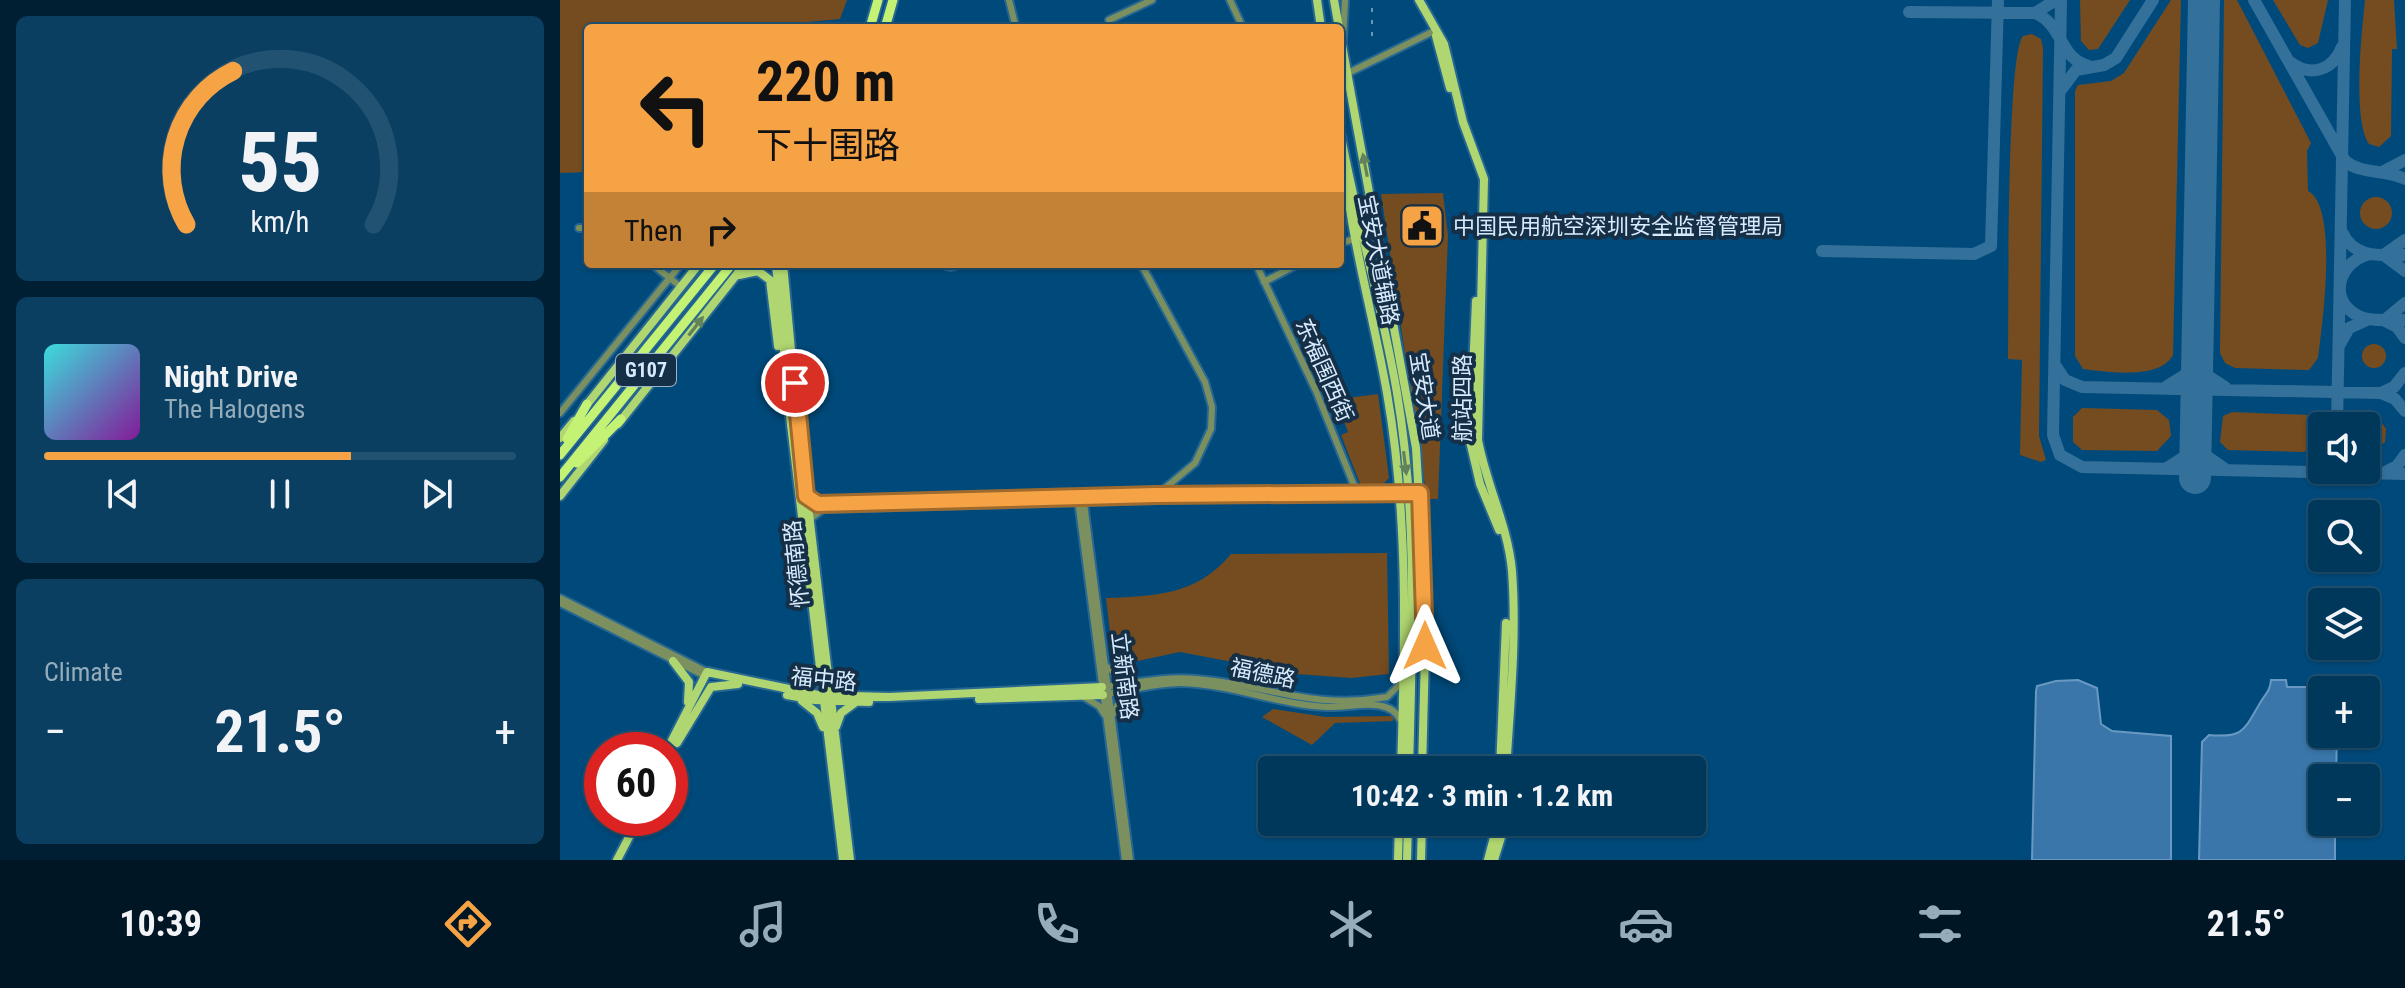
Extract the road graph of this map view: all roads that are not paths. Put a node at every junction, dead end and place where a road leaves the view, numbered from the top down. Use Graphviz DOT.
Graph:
graph roads {
  1 [pos="878,0"];
  2 [pos="893,0"];
  3 [pos="1009,0"];
  4 [pos="1129,0"];
  5 [pos="1152,0"];
  6 [pos="1230,0"];
  7 [pos="1315,0"];
  8 [pos="1334,0"];
  9 [pos="1345,0"];
  10 [pos="1419,0"];
  11 [pos="1133,9"];
  12 [pos="1109,20"];
  13 [pos="870,24"];
  14 [pos="886,24"];
  15 [pos="1015,24"];
  16 [pos="1241,24"];
  17 [pos="1321,24"];
  18 [pos="1339,24"];
  19 [pos="1344,24"];
  20 [pos="1434,31"];
  21 [pos="1344,75"];
  22 [pos="1344,149"];
  23 [pos="1344,157"];
  24 [pos="579,228"];
  25 [pos="584,228"];
  26 [pos="1355,239"];
  27 [pos="1344,242"];
  28 [pos="657,268"];
  29 [pos="678,268"];
  30 [pos="696,268"];
  31 [pos="712,268"];
  32 [pos="729,268"];
  33 [pos="742,268"];
  34 [pos="770,268"];
  35 [pos="776,268"];
  36 [pos="783,268"];
  37 [pos="1143,268"];
  38 [pos="1258,268"];
  39 [pos="1290,268"];
  40 [pos="734,277"];
  41 [pos="670,278"];
  42 [pos="774,280"];
  43 [pos="1264,282"];
  44 [pos="681,287"];
  45 [pos="587,404"];
  46 [pos="560,413"];
  47 [pos="621,419"];
  48 [pos="560,438"];
  49 [pos="560,453"];
  50 [pos="560,478"];
  51 [pos="1357,493"];
  52 [pos="1420,493"];
  53 [pos="1398,494"];
  54 [pos="1409,494"];
  55 [pos="1156,495"];
  56 [pos="560,496"];
  57 [pos="806,496"];
  58 [pos="1081,500"];
  59 [pos="809,521"];
  60 [pos="1404,575"];
  61 [pos="560,601"];
  62 [pos="1412,628"];
  63 [pos="821,659"];
  64 [pos="1104,659"];
  65 [pos="673,661"];
  66 [pos="1100,669"];
  67 [pos="1404,674"];
  68 [pos="709,675"];
  69 [pos="738,684"];
  70 [pos="1136,686"];
  71 [pos="1084,688"];
  72 [pos="1105,691"];
  73 [pos="793,693"];
  74 [pos="1072,696"];
  75 [pos="826,698"];
  76 [pos="856,699"];
  77 [pos="1374,702"];
  78 [pos="682,721"];
  79 [pos="1110,725"];
  80 [pos="1403,726"];
  81 [pos="676,732"];
  82 [pos="682,732"];
  83 [pos="684,732"];
  84 [pos="831,739"];
  85 [pos="1402,756"];
  86 [pos="1409,756"];
  87 [pos="1422,756"];
  88 [pos="1503,756"];
  89 [pos="627,836"];
  90 [pos="1399,836"];
  91 [pos="1408,836"];
  92 [pos="1422,836"];
  93 [pos="1496,836"];
  94 [pos="1498,836"];
  95 [pos="614,860"];
  96 [pos="843,860"];
  97 [pos="850,860"];
  98 [pos="1128,860"];
  99 [pos="1398,860"];
  100 [pos="1407,860"];
  101 [pos="1421,860"];
  102 [pos="1488,860"];
  103 [pos="1494,860"];
  1 -- 13 [label="highway"];
  2 -- 14 [label="highway"];
  3 -- 15 [label="street"];
  4 -- 11 [label="street"];
  5 -- 11 [label="street"];
  6 -- 16 [label="street"];
  7 -- 17 [label="main road"];
  8 -- 18 [label="main road, 宝安大道"];
  9 -- 19 [label="street"];
  10 -- 20 [label="main road, 航站四路"];
  11 -- 12 [label="street"];
  20 -- 21 [label="street"];
  20 -- 88 [label="main road, 航站四路"];
  52 -- 21 [label="main road, 宝安大道, one-way"];
  22 -- 54 [label="main road, 宝安大道, one-way"];
  23 -- 26 [label="main road, 宝安大道辅路"];
  24 -- 25 [label="street"];
  26 -- 27 [label="street"];
  26 -- 53 [label="main road, 宝安大道辅路"];
  28 -- 41 [label="street"];
  29 -- 41 [label="street"];
  30 -- 44 [label="main road"];
  31 -- 49 [label="highway, G107"];
  32 -- 50 [label="highway, G107"];
  33 -- 40 [label="main road"];
  34 -- 42 [label="main road"];
  35 -- 42 [label="main road, 怀德南路"];
  36 -- 57 [label="main road, 怀德南路"];
  37 -- 55 [label="street"];
  38 -- 43 [label="street, 东福围西街"];
  39 -- 43 [label="street"];
  40 -- 42 [label="main road"];
  47 -- 40 [label="main road, one-way"];
  41 -- 44 [label="street"];
  41 -- 46 [label="street"];
  42 -- 63 [label="main road, 怀德南路"];
  43 -- 51 [label="street, 东福围西街"];
  44 -- 45 [label="main road"];
  45 -- 48 [label="main road"];
  45 -- 49 [label="highway"];
  47 -- 50 [label="highway"];
  47 -- 56 [label="main road"];
  51 -- 53 [label="street"];
  51 -- 55 [label="street"];
  52 -- 54 [label="street"];
  52 -- 87 [label="main road, 宝安大道"];
  53 -- 54 [label="street"];
  53 -- 58 [label="street"];
  53 -- 60 [label="main road, 宝安大道辅路"];
  54 -- 62 [label="main road, 宝安大道"];
  55 -- 58 [label="street"];
  57 -- 58 [label="street"];
  57 -- 59 [label="main road, 怀德南路"];
  58 -- 59 [label="street"];
  58 -- 64 [label="street, 立新南路"];
  58 -- 66 [label="street, 立新南路"];
  59 -- 63 [label="main road, 怀德南路"];
  60 -- 62 [label="main road"];
  60 -- 67 [label="main road, 宝安大道辅路"];
  61 -- 65 [label="street, 福中路"];
  61 -- 68 [label="street, 福中路"];
  62 -- 86 [label="main road, 宝安大道"];
  63 -- 73 [label="main road"];
  63 -- 75 [label="main road, 怀德南路"];
  63 -- 76 [label="main road"];
  64 -- 70 [label="street"];
  64 -- 72 [label="street, 立新南路"];
  65 -- 68 [label="street, 福中路"];
  65 -- 78 [label="main road"];
  66 -- 71 [label="street"];
  66 -- 72 [label="street, 立新南路"];
  67 -- 77 [label="street"];
  67 -- 80 [label="main road, 宝安大道辅路"];
  68 -- 69 [label="main road, 福中路"];
  68 -- 73 [label="main road, 福中路"];
  68 -- 78 [label="main road"];
  68 -- 82 [label="main road"];
  69 -- 73 [label="main road, 福中路"];
  69 -- 83 [label="main road"];
  70 -- 72 [label="street, 福德路"];
  70 -- 77 [label="street, 福德路"];
  70 -- 79 [label="street"];
  71 -- 72 [label="main road, 福中路"];
  71 -- 76 [label="main road, 福中路"];
  72 -- 74 [label="main road, 福中路"];
  72 -- 79 [label="street, 立新南路"];
  73 -- 75 [label="main road, 福中路"];
  73 -- 84 [label="main road"];
  74 -- 76 [label="main road, 福中路"];
  74 -- 79 [label="street"];
  75 -- 76 [label="main road, 福中路"];
  75 -- 84 [label="main road, 怀德南路"];
  76 -- 84 [label="main road"];
  77 -- 80 [label="street"];
  78 -- 81 [label="main road"];
  79 -- 98 [label="street, 立新南路"];
  80 -- 85 [label="main road, 宝安大道辅路"];
  84 -- 96 [label="main road, 怀德南路"];
  84 -- 97 [label="main road, 怀德南路"];
  89 -- 95 [label="main road"];
  90 -- 99 [label="main road"];
  91 -- 100 [label="main road"];
  92 -- 101 [label="main road"];
  93 -- 102 [label="main road"];
  94 -- 103 [label="main road"];
}
